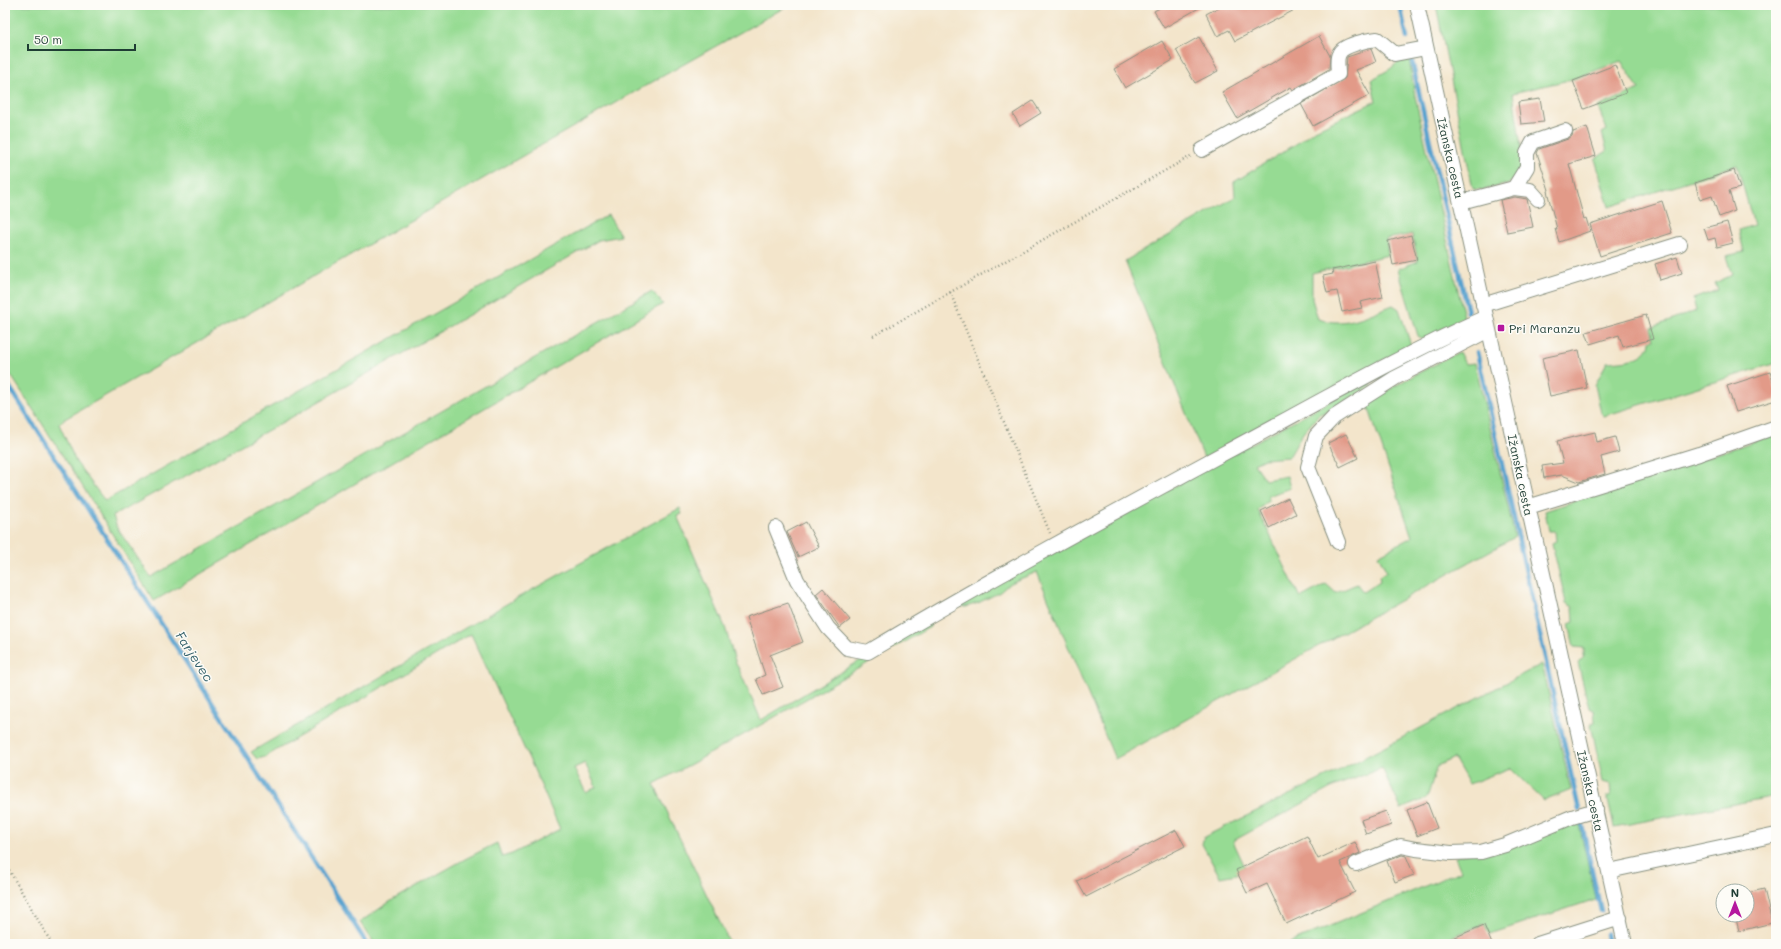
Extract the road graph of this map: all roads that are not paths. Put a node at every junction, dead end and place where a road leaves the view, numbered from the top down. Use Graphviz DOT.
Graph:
graph roads {
  1 [pos="1417,5"];
  2 [pos="1426,48"];
  3 [pos="1565,130"];
  4 [pos="1202,150"];
  5 [pos="1514,188"];
  6 [pos="1538,199"];
  7 [pos="1461,202"];
  8 [pos="1680,244"];
  9 [pos="1486,317"];
  10 [pos="1776,427"];
  11 [pos="1528,507"];
  12 [pos="776,528"];
  13 [pos="1338,542"];
  14 [pos="1596,810"];
  15 [pos="1776,835"];
  16 [pos="1356,864"];
  17 [pos="1609,871"];
  18 [pos="1620,918"];
  19 [pos="1538,944"];
  20 [pos="1625,944"];
  1 -- 2 [label="street, Ižanska cesta"];
  2 -- 4 [label="street"];
  2 -- 7 [label="street, Ižanska cesta"];
  3 -- 5 [label="street"];
  5 -- 6 [label="street"];
  5 -- 7 [label="street"];
  7 -- 9 [label="street, Ižanska cesta"];
  8 -- 9 [label="street"];
  9 -- 11 [label="street, Ižanska cesta"];
  9 -- 12 [label="street"];
  9 -- 13 [label="street"];
  10 -- 11 [label="street"];
  11 -- 14 [label="street, Ižanska cesta"];
  14 -- 16 [label="street"];
  14 -- 17 [label="street, Ižanska cesta"];
  15 -- 17 [label="street"];
  17 -- 18 [label="street, Ižanska cesta"];
  18 -- 19 [label="street"];
  18 -- 20 [label="street, Ižanska cesta"];
}
